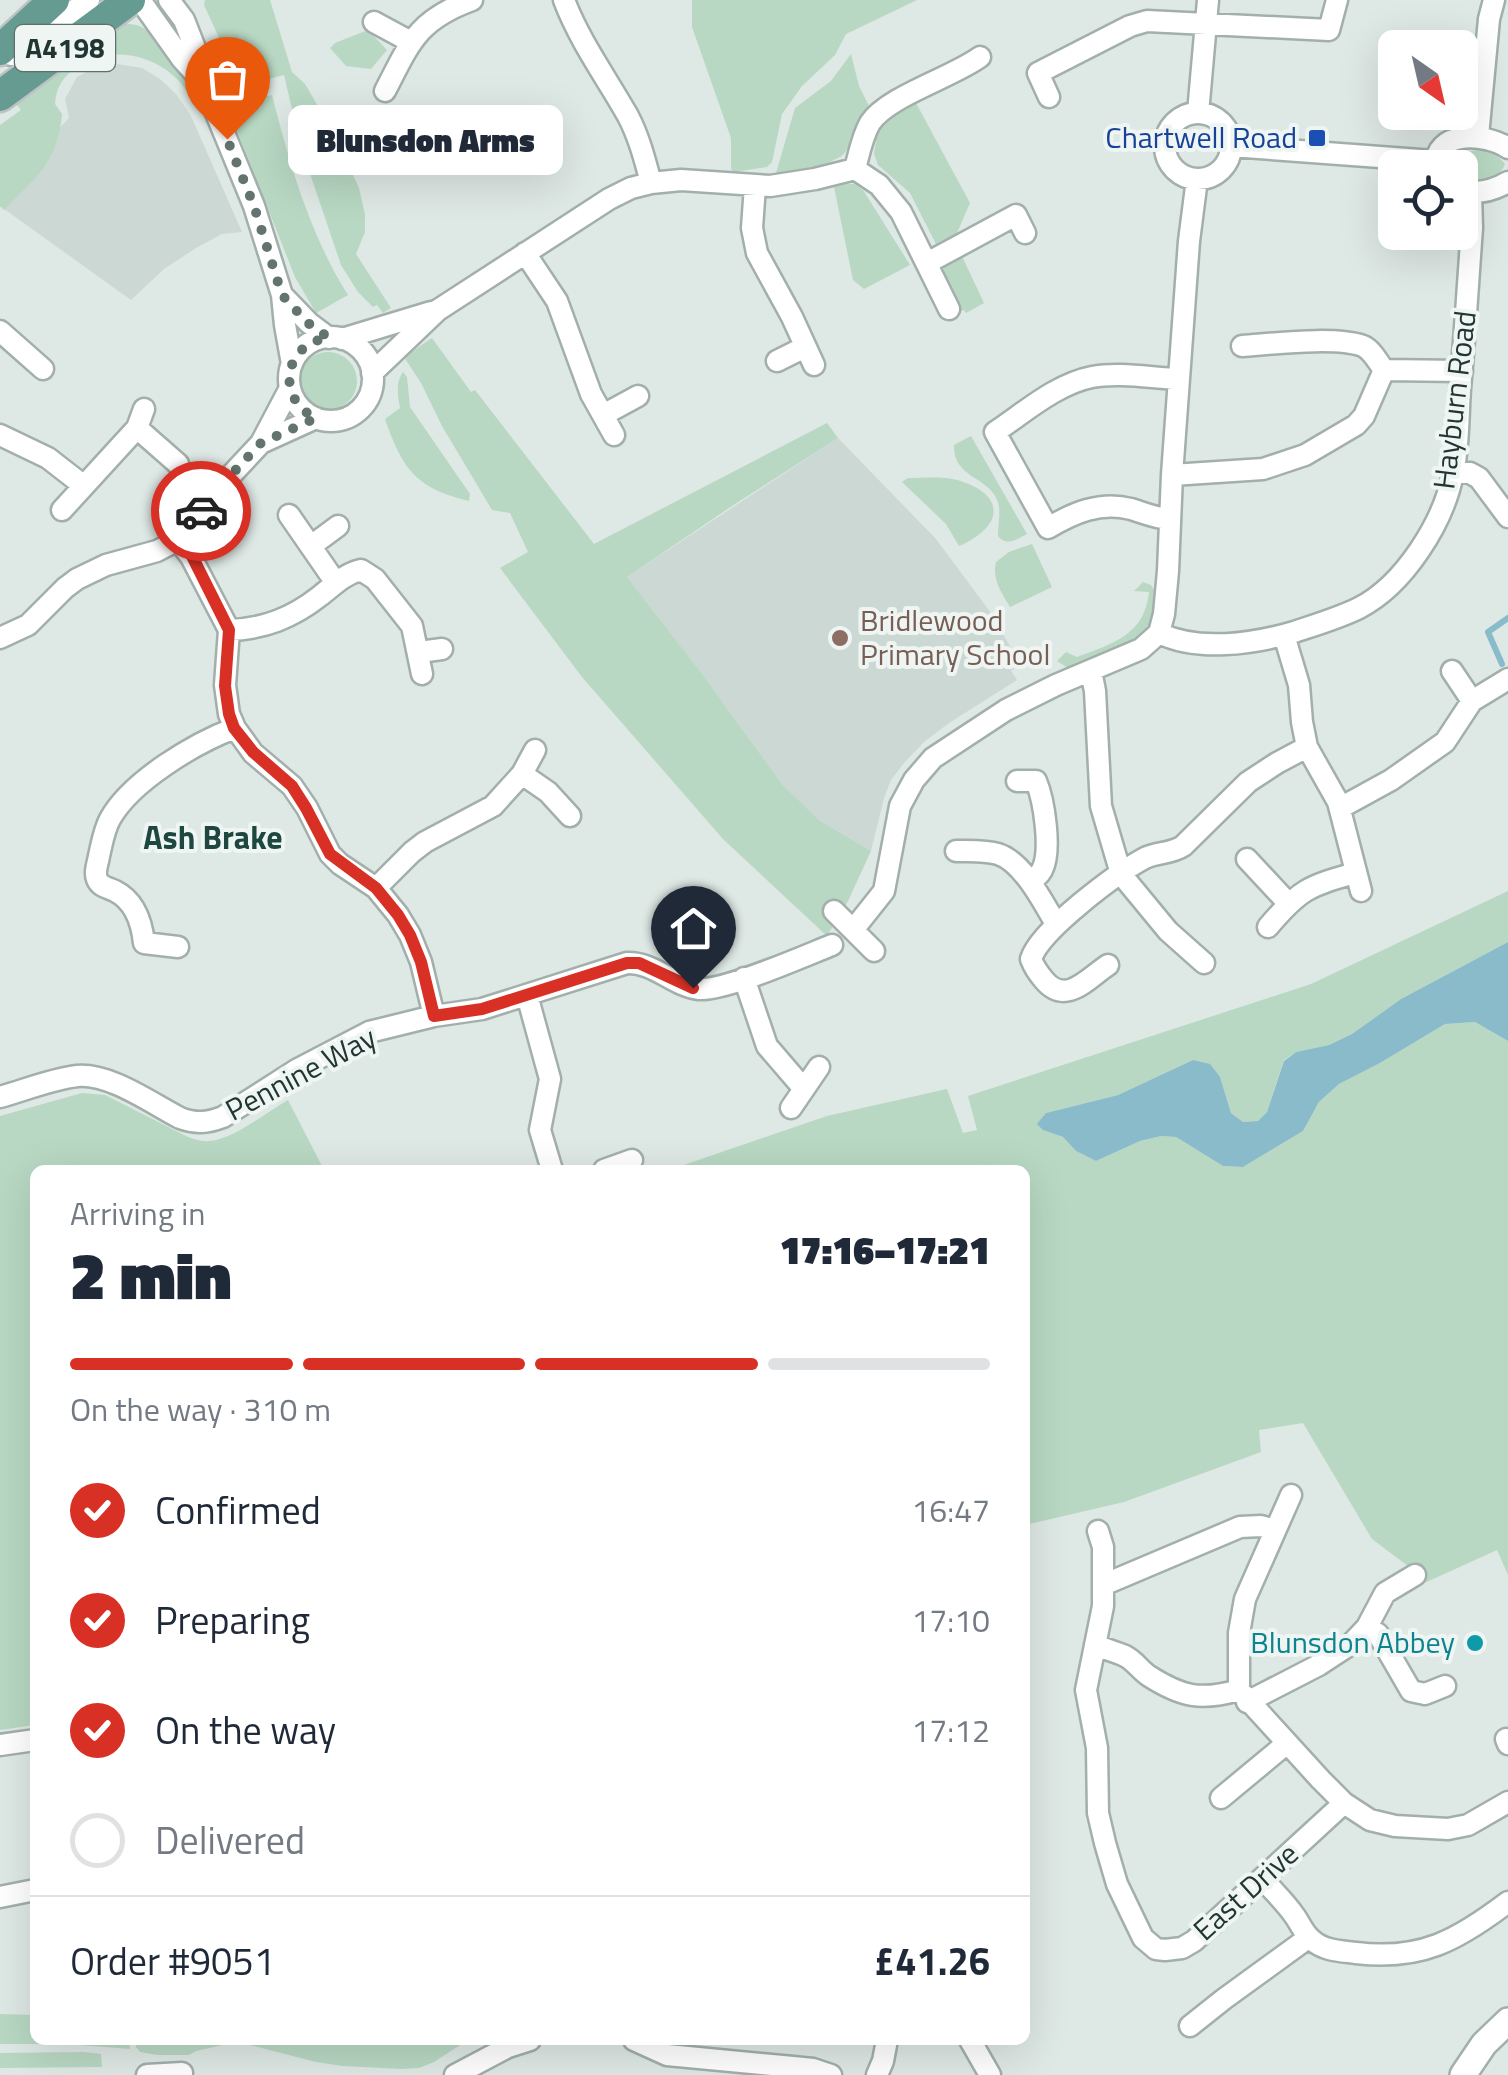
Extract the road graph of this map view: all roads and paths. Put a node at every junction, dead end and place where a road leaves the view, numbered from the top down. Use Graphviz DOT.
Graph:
graph roads {
  1 [pos="54,0"];
  2 [pos="89,0"];
  3 [pos="130,0"];
  4 [pos="140,0"];
  5 [pos="169,0"];
  6 [pos="472,0"];
  7 [pos="564,0"];
  8 [pos="1208,0"];
  9 [pos="1336,0"];
  10 [pos="1494,0"];
  11 [pos="374,22"];
  12 [pos="1206,23"];
  13 [pos="411,42"];
  14 [pos="0,50"];
  15 [pos="980,58"];
  16 [pos="0,60"];
  17 [pos="204,84"];
  18 [pos="385,91"];
  19 [pos="0,96"];
  20 [pos="1049,98"];
  21 [pos="1198,113"];
  22 [pos="1478,136"];
  23 [pos="1231,146"];
  24 [pos="1508,148"];
  25 [pos="1441,150"];
  26 [pos="1378,159"];
  27 [pos="855,169"];
  28 [pos="1197,179"];
  29 [pos="651,182"];
  30 [pos="1508,182"];
  31 [pos="754,186"];
  32 [pos="1478,190"];
  33 [pos="1025,233"];
  34 [pos="1470,250"];
  35 [pos="526,254"];
  36 [pos="927,263"];
  37 [pos="282,295"];
  38 [pos="948,309"];
  39 [pos="438,310"];
  40 [pos="2,338"];
  41 [pos="335,338"];
  42 [pos="1242,346"];
  43 [pos="777,361"];
  44 [pos="292,364"];
  45 [pos="43,369"];
  46 [pos="1384,370"];
  47 [pos="1462,370"];
  48 [pos="372,373"];
  49 [pos="1179,379"];
  50 [pos="290,388"];
  51 [pos="638,396"];
  52 [pos="602,415"];
  53 [pos="316,418"];
  54 [pos="0,435"];
  55 [pos="614,435"];
  56 [pos="261,443"];
  57 [pos="178,464"];
  58 [pos="1454,472"];
  59 [pos="1172,476"];
  60 [pos="84,486"];
  61 [pos="62,510"];
  62 [pos="288,515"];
  63 [pos="1508,518"];
  64 [pos="1169,519"];
  65 [pos="338,526"];
  66 [pos="178,540"];
  67 [pos="311,546"];
  68 [pos="336,583"];
  69 [pos="229,630"];
  70 [pos="1159,632"];
  71 [pos="1284,635"];
  72 [pos="0,638"];
  73 [pos="442,649"];
  74 [pos="419,652"];
  75 [pos="1091,670"];
  76 [pos="1452,671"];
  77 [pos="422,674"];
  78 [pos="1508,678"];
  79 [pos="1472,701"];
  80 [pos="234,728"];
  81 [pos="1307,748"];
  82 [pos="535,750"];
  83 [pos="522,774"];
  84 [pos="1018,781"];
  85 [pos="1340,808"];
  86 [pos="570,816"];
  87 [pos="956,851"];
  88 [pos="1247,859"];
  89 [pos="1121,874"];
  90 [pos="1029,880"];
  91 [pos="376,888"];
  92 [pos="1288,903"];
  93 [pos="834,911"];
  94 [pos="1056,924"];
  95 [pos="1268,926"];
  96 [pos="853,930"];
  97 [pos="832,946"];
  98 [pos="178,947"];
  99 [pos="874,951"];
  100 [pos="1204,963"];
  101 [pos="1108,965"];
  102 [pos="744,978"];
  103 [pos="527,995"];
  104 [pos="434,1016"];
  105 [pos="819,1068"];
  106 [pos="804,1089"];
  107 [pos="0,1097"];
  108 [pos="790,1108"];
  109 [pos="632,1160"];
  110 [pos="550,1165"];
  111 [pos="618,1165"];
  112 [pos="1292,1495"];
  113 [pos="1275,1530"];
  114 [pos="1098,1531"];
  115 [pos="1415,1575"];
  116 [pos="1103,1585"];
  117 [pos="1367,1626"];
  118 [pos="1096,1645"];
  119 [pos="1445,1686"];
  120 [pos="1243,1696"];
  121 [pos="30,1741"];
  122 [pos="1286,1744"];
  123 [pos="0,1745"];
  124 [pos="1221,1798"];
  125 [pos="1344,1802"];
  126 [pos="1508,1802"];
  127 [pos="1263,1879"];
  128 [pos="30,1891"];
  129 [pos="0,1897"];
  130 [pos="1508,1902"];
  131 [pos="1308,1938"];
  132 [pos="1508,2021"];
  133 [pos="1190,2026"];
  134 [pos="512,2045"];
  135 [pos="645,2045"];
  136 [pos="886,2045"];
  137 [pos="973,2045"];
  138 [pos="182,2073"];
  139 [pos="147,2075"];
  140 [pos="454,2075"];
  141 [pos="830,2075"];
  142 [pos="877,2075"];
  143 [pos="990,2075"];
  144 [pos="1462,2075"];
  1 -- 14 [label="main road, A4198"];
  2 -- 16 [label="street"];
  3 -- 19 [label="main road, A4198"];
  4 -- 17 [label="street"];
  5 -- 17 [label="street"];
  6 -- 13 [label="street"];
  7 -- 29 [label="street"];
  8 -- 12 [label="street"];
  9 -- 12 [label="street"];
  10 -- 22 [label="street"];
  11 -- 13 [label="street"];
  12 -- 20 [label="street"];
  12 -- 21 [label="street"];
  13 -- 18 [label="street"];
  15 -- 27 [label="street"];
  17 -- 37 [label="street"];
  21 -- 23 [label="street"];
  21 -- 28 [label="street"];
  22 -- 24 [label="street"];
  22 -- 25 [label="street"];
  23 -- 26 [label="street"];
  23 -- 28 [label="street"];
  27 -- 31 [label="street"];
  27 -- 36 [label="street"];
  28 -- 49 [label="street"];
  29 -- 31 [label="street"];
  29 -- 35 [label="street"];
  30 -- 32 [label="street"];
  31 -- 43 [label="street"];
  33 -- 36 [label="street"];
  34 -- 47 [label="street, Hayburn Road"];
  35 -- 39 [label="street"];
  35 -- 52 [label="street"];
  36 -- 38 [label="street"];
  37 -- 41 [label="street"];
  37 -- 44 [label="street"];
  39 -- 41 [label="street"];
  39 -- 48 [label="street"];
  40 -- 45 [label="street"];
  41 -- 44 [label="street"];
  41 -- 48 [label="street"];
  42 -- 46 [label="street"];
  44 -- 50 [label="street"];
  46 -- 47 [label="street"];
  46 -- 59 [label="street"];
  47 -- 58 [label="street, Hayburn Road"];
  48 -- 53 [label="street"];
  49 -- 59 [label="street"];
  49 -- 64 [label="street"];
  50 -- 53 [label="street"];
  50 -- 56 [label="street"];
  51 -- 52 [label="street"];
  52 -- 55 [label="street"];
  53 -- 56 [label="street"];
  54 -- 60 [label="street"];
  56 -- 66 [label="street"];
  57 -- 60 [label="street"];
  58 -- 63 [label="street"];
  58 -- 71 [label="street, Hayburn Road"];
  59 -- 64 [label="street"];
  60 -- 61 [label="street"];
  62 -- 67 [label="street"];
  64 -- 70 [label="street"];
  65 -- 67 [label="street"];
  66 -- 69 [label="street"];
  66 -- 72 [label="street"];
  67 -- 68 [label="street"];
  68 -- 69 [label="street"];
  68 -- 74 [label="street"];
  69 -- 80 [label="street"];
  70 -- 71 [label="street, Hayburn Road"];
  70 -- 75 [label="street"];
  71 -- 81 [label="street"];
  73 -- 74 [label="street"];
  74 -- 77 [label="street"];
  75 -- 89 [label="street"];
  75 -- 96 [label="street"];
  76 -- 79 [label="street"];
  78 -- 79 [label="street"];
  79 -- 85 [label="street"];
  80 -- 91 [label="street"];
  80 -- 98 [label="street"];
  81 -- 85 [label="street"];
  81 -- 89 [label="street"];
  82 -- 83 [label="street"];
  83 -- 86 [label="street"];
  83 -- 91 [label="street"];
  84 -- 90 [label="street"];
  85 -- 92 [label="street"];
  87 -- 90 [label="street"];
  88 -- 92 [label="street"];
  89 -- 94 [label="street"];
  89 -- 100 [label="street"];
  90 -- 94 [label="street"];
  91 -- 104 [label="street"];
  92 -- 95 [label="street"];
  93 -- 96 [label="street"];
  94 -- 101 [label="street"];
  96 -- 99 [label="street"];
  97 -- 102 [label="street"];
  102 -- 103 [label="street"];
  102 -- 106 [label="street"];
  103 -- 104 [label="street"];
  103 -- 110 [label="street"];
  104 -- 107 [label="street, Pennine Way"];
  105 -- 106 [label="street"];
  106 -- 108 [label="street"];
  109 -- 111 [label="street"];
  112 -- 113 [label="street"];
  113 -- 116 [label="street"];
  113 -- 120 [label="street"];
  114 -- 116 [label="street"];
  115 -- 117 [label="street"];
  116 -- 118 [label="street"];
  117 -- 119 [label="street"];
  117 -- 120 [label="street"];
  118 -- 120 [label="street"];
  118 -- 127 [label="street, East Drive"];
  120 -- 122 [label="street"];
  121 -- 123 [label="street"];
  122 -- 124 [label="street"];
  122 -- 125 [label="street"];
  125 -- 126 [label="street"];
  125 -- 127 [label="street, East Drive"];
  127 -- 131 [label="street"];
  128 -- 129 [label="street"];
  130 -- 131 [label="street"];
  131 -- 133 [label="street"];
  132 -- 144 [label="street"];
  134 -- 140 [label="street"];
  135 -- 141 [label="street"];
  136 -- 142 [label="street"];
  137 -- 143 [label="street"];
  138 -- 139 [label="street"];
}
